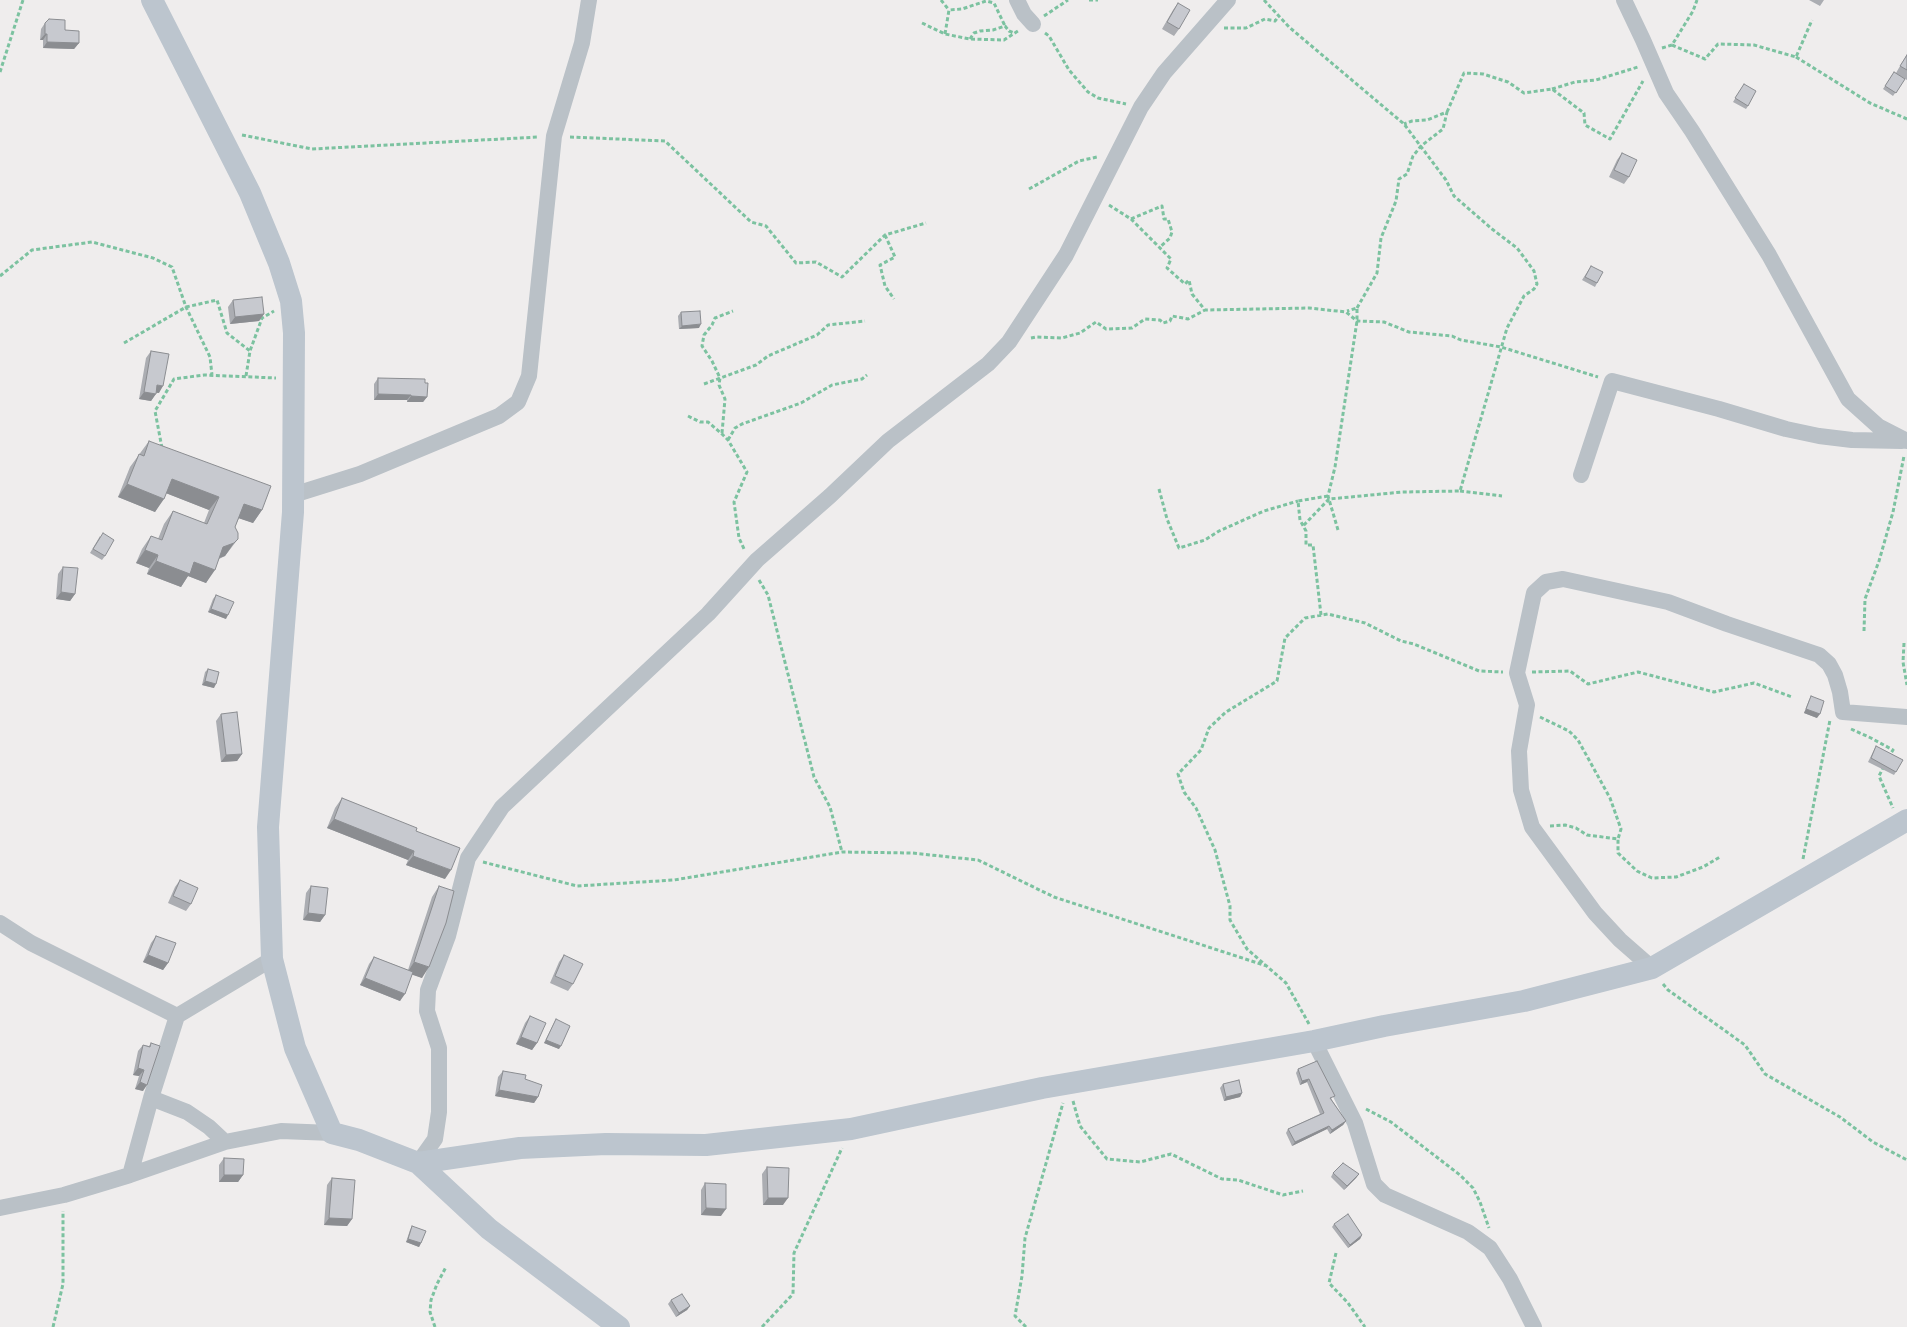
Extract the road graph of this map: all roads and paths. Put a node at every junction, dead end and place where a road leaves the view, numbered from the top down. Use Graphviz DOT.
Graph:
graph roads {
  1 [pos="23,0"];
  2 [pos="152,0"];
  3 [pos="589,0"];
  4 [pos="941,0"];
  5 [pos="1017,0"];
  6 [pos="1068,0"];
  7 [pos="1089,0"];
  8 [pos="1098,0"];
  9 [pos="1228,0"];
  10 [pos="1264,0"];
  11 [pos="1624,0"];
  12 [pos="1697,0"];
  13 [pos="949,10"];
  14 [pos="1278,16"];
  15 [pos="1812,20"];
  16 [pos="922,24"];
  17 [pos="1033,24"];
  18 [pos="1005,26"];
  19 [pos="1203,29"];
  20 [pos="1014,33"];
  21 [pos="945,34"];
  22 [pos="970,39"];
  23 [pos="1672,45"];
  24 [pos="1796,57"];
  25 [pos="1651,59"];
  26 [pos="0,72"];
  27 [pos="1552,89"];
  28 [pos="1141,107"];
  29 [pos="1447,112"];
  30 [pos="1907,119"];
  31 [pos="1404,124"];
  32 [pos="218,130"];
  33 [pos="554,136"];
  34 [pos="1421,146"];
  35 [pos="1115,157"];
  36 [pos="1102,183"];
  37 [pos="1029,190"];
  38 [pos="1131,218"];
  39 [pos="926,223"];
  40 [pos="886,235"];
  41 [pos="1160,247"];
  42 [pos="0,276"];
  43 [pos="894,299"];
  44 [pos="291,302"];
  45 [pos="186,307"];
  46 [pos="1356,308"];
  47 [pos="1205,310"];
  48 [pos="733,311"];
  49 [pos="1346,312"];
  50 [pos="865,321"];
  51 [pos="1357,321"];
  52 [pos="1009,342"];
  53 [pos="124,343"];
  54 [pos="1501,347"];
  55 [pos="250,351"];
  56 [pos="294,373"];
  57 [pos="867,375"];
  58 [pos="212,376"];
  59 [pos="246,376"];
  60 [pos="720,378"];
  61 [pos="1612,381"];
  62 [pos="704,384"];
  63 [pos="688,416"];
  64 [pos="722,434"];
  65 [pos="728,440"];
  66 [pos="1907,441"];
  67 [pos="163,452"];
  68 [pos="1581,475"];
  69 [pos="1159,489"];
  70 [pos="1460,490"];
  71 [pos="293,495"];
  72 [pos="1502,496"];
  73 [pos="1328,497"];
  74 [pos="1298,501"];
  75 [pos="1303,526"];
  76 [pos="1338,530"];
  77 [pos="757,560"];
  78 [pos="742,578"];
  79 [pos="1321,615"];
  80 [pos="1864,631"];
  81 [pos="1904,644"];
  82 [pos="1517,672"];
  83 [pos="1907,684"];
  84 [pos="1792,697"];
  85 [pos="1527,704"];
  86 [pos="1907,717"];
  87 [pos="1838,724"];
  88 [pos="1846,728"];
  89 [pos="1904,822"];
  90 [pos="1532,826"];
  91 [pos="1618,839"];
  92 [pos="842,852"];
  93 [pos="1720,857"];
  94 [pos="468,858"];
  95 [pos="1798,882"];
  96 [pos="0,924"];
  97 [pos="272,959"];
  98 [pos="1270,967"];
  99 [pos="1650,968"];
  100 [pos="178,1016"];
  101 [pos="1314,1041"];
  102 [pos="1068,1083"];
  103 [pos="1343,1096"];
  104 [pos="151,1098"];
  105 [pos="851,1129"];
  106 [pos="332,1133"];
  107 [pos="224,1142"];
  108 [pos="1907,1160"];
  109 [pos="418,1163"];
  110 [pos="130,1175"];
  111 [pos="1303,1191"];
  112 [pos="64,1196"];
  113 [pos="0,1208"];
  114 [pos="1492,1235"];
  115 [pos="1336,1253"];
  116 [pos="446,1267"];
  117 [pos="53,1327"];
  118 [pos="435,1327"];
  119 [pos="619,1327"];
  120 [pos="762,1327"];
  121 [pos="1026,1327"];
  122 [pos="1365,1327"];
  123 [pos="1534,1327"];
  1 -- 26 [label="path"];
  2 -- 32 [label="street"];
  3 -- 33 [label="street"];
  4 -- 13 [label="path"];
  5 -- 17 [label="street"];
  6 -- 17 [label="path"];
  7 -- 8 [label="path"];
  9 -- 19 [label="street"];
  10 -- 14 [label="path"];
  11 -- 25 [label="street"];
  12 -- 23 [label="path"];
  13 -- 18 [label="path"];
  13 -- 21 [label="path"];
  14 -- 19 [label="path"];
  14 -- 31 [label="path"];
  15 -- 24 [label="path"];
  16 -- 21 [label="path"];
  17 -- 20 [label="path"];
  17 -- 28 [label="path"];
  18 -- 20 [label="path"];
  18 -- 22 [label="path"];
  19 -- 28 [label="street"];
  20 -- 22 [label="path"];
  21 -- 22 [label="path"];
  23 -- 24 [label="path"];
  23 -- 25 [label="path"];
  24 -- 30 [label="path"];
  25 -- 27 [label="path"];
  25 -- 27 [label="path"];
  25 -- 66 [label="street"];
  27 -- 29 [label="path"];
  28 -- 35 [label="street"];
  29 -- 31 [label="path"];
  29 -- 34 [label="path"];
  31 -- 34 [label="path"];
  32 -- 33 [label="path"];
  32 -- 44 [label="street"];
  33 -- 40 [label="path"];
  33 -- 71 [label="street"];
  34 -- 46 [label="path"];
  34 -- 54 [label="path"];
  35 -- 36 [label="street"];
  35 -- 37 [label="path"];
  36 -- 38 [label="path"];
  36 -- 52 [label="street"];
  38 -- 41 [label="path"];
  38 -- 41 [label="path"];
  39 -- 40 [label="path"];
  40 -- 43 [label="path"];
  41 -- 47 [label="path"];
  42 -- 45 [label="path"];
  44 -- 55 [label="path"];
  44 -- 56 [label="street"];
  45 -- 53 [label="path"];
  45 -- 55 [label="path"];
  45 -- 58 [label="path"];
  46 -- 49 [label="path"];
  46 -- 51 [label="path"];
  47 -- 49 [label="path"];
  47 -- 52 [label="path"];
  48 -- 60 [label="path"];
  49 -- 51 [label="path"];
  50 -- 60 [label="path"];
  51 -- 54 [label="path"];
  51 -- 73 [label="path"];
  52 -- 77 [label="street"];
  54 -- 61 [label="path"];
  54 -- 70 [label="path"];
  55 -- 59 [label="path"];
  56 -- 59 [label="path"];
  56 -- 71 [label="street"];
  57 -- 65 [label="path"];
  58 -- 59 [label="path"];
  58 -- 67 [label="path"];
  60 -- 62 [label="path"];
  60 -- 64 [label="path"];
  61 -- 66 [label="street"];
  61 -- 68 [label="street"];
  63 -- 64 [label="path"];
  64 -- 65 [label="path"];
  65 -- 77 [label="path"];
  66 -- 80 [label="path"];
  69 -- 74 [label="path"];
  70 -- 72 [label="path"];
  70 -- 73 [label="path"];
  71 -- 97 [label="street"];
  73 -- 74 [label="path"];
  73 -- 75 [label="path"];
  73 -- 76 [label="path"];
  74 -- 75 [label="path"];
  75 -- 79 [label="path"];
  77 -- 78 [label="street"];
  78 -- 92 [label="path"];
  78 -- 94 [label="street"];
  79 -- 82 [label="path"];
  79 -- 98 [label="path"];
  81 -- 83 [label="path"];
  82 -- 84 [label="path"];
  82 -- 85 [label="street"];
  82 -- 86 [label="street"];
  85 -- 90 [label="street"];
  85 -- 91 [label="path"];
  87 -- 95 [label="path"];
  88 -- 89 [label="path"];
  89 -- 95 [label="street"];
  90 -- 91 [label="path"];
  90 -- 99 [label="street"];
  91 -- 93 [label="path"];
  92 -- 94 [label="path"];
  92 -- 98 [label="path"];
  94 -- 109 [label="street"];
  95 -- 99 [label="street"];
  96 -- 100 [label="street"];
  97 -- 100 [label="street"];
  97 -- 106 [label="street"];
  98 -- 101 [label="path"];
  99 -- 101 [label="street"];
  99 -- 108 [label="path"];
  100 -- 104 [label="street"];
  101 -- 102 [label="street"];
  101 -- 103 [label="street"];
  102 -- 105 [label="street"];
  102 -- 111 [label="path"];
  102 -- 121 [label="path"];
  103 -- 114 [label="path"];
  103 -- 123 [label="street"];
  104 -- 107 [label="street"];
  104 -- 110 [label="street"];
  105 -- 109 [label="street"];
  105 -- 120 [label="path"];
  106 -- 107 [label="street"];
  106 -- 109 [label="street"];
  107 -- 110 [label="street"];
  109 -- 119 [label="street"];
  110 -- 112 [label="street"];
  112 -- 113 [label="street"];
  112 -- 117 [label="path"];
  115 -- 122 [label="path"];
  116 -- 118 [label="path"];
}
